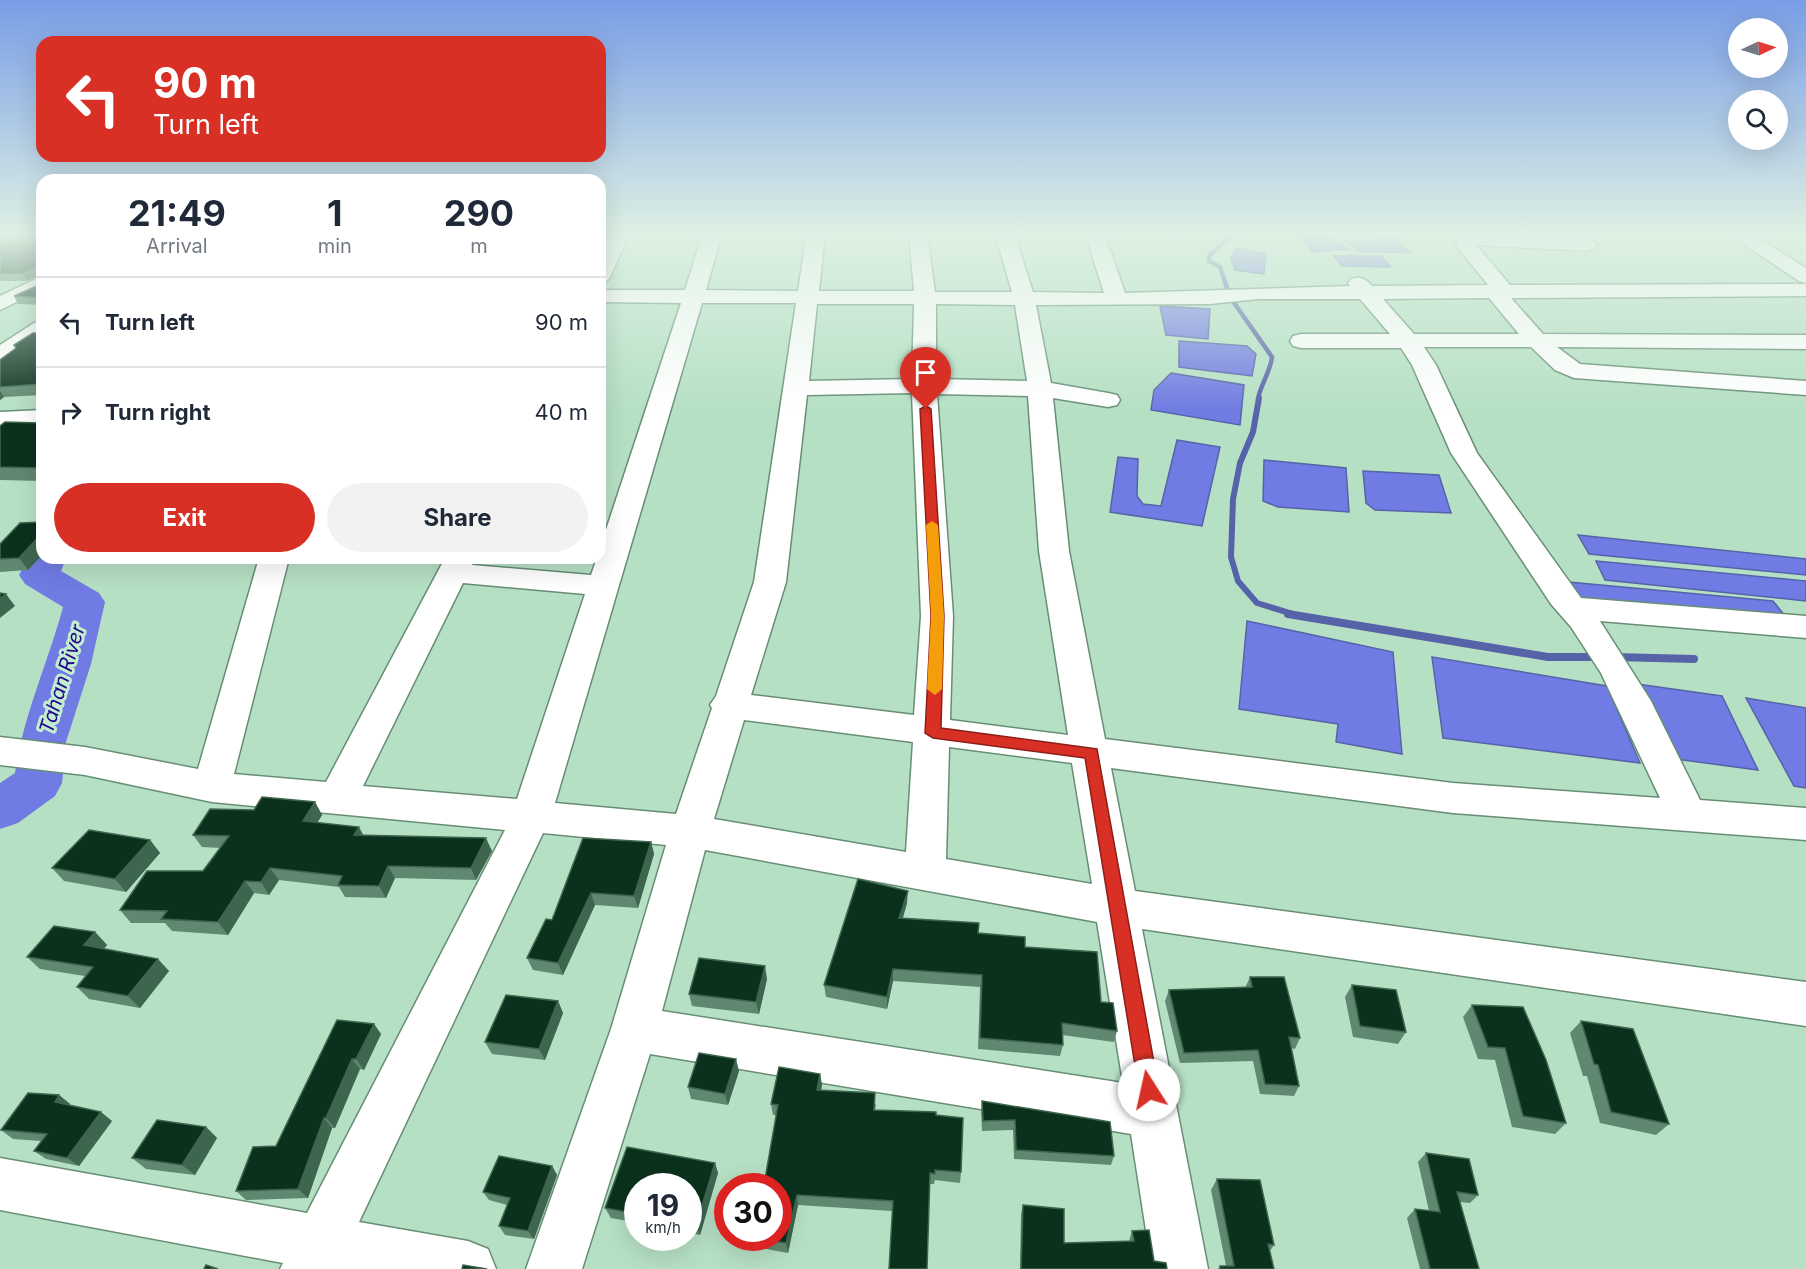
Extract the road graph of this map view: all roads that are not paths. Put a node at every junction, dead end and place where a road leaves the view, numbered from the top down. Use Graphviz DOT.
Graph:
graph roads {
  1 [pos="25,292"];
  2 [pos="693,292"];
  3 [pos="808,292"];
  4 [pos="924,292"];
  5 [pos="1022,292"];
  6 [pos="1115,292"];
  7 [pos="1264,292"];
  8 [pos="1366,292"];
  9 [pos="1499,292"];
  10 [pos="1674,292"];
  11 [pos="606,296"];
  12 [pos="692,296"];
  13 [pos="807,297"];
  14 [pos="925,298"];
  15 [pos="1024,298"];
  16 [pos="1117,299"];
  17 [pos="0,304"];
  18 [pos="36,332"];
  19 [pos="1407,340"];
  20 [pos="1539,340"];
  21 [pos="1740,340"];
  22 [pos="1301,341"];
  23 [pos="1806,342"];
  24 [pos="0,355"];
  25 [pos="924,386"];
  26 [pos="795,388"];
  27 [pos="1798,388"];
  28 [pos="1040,389"];
  29 [pos="1108,400"];
  30 [pos="36,418"];
  31 [pos="0,420"];
  32 [pos="272,564"];
  33 [pos="457,566"];
  34 [pos="603,586"];
  35 [pos="1573,608"];
  36 [pos="1806,627"];
  37 [pos="728,705"];
  38 [pos="933,733"];
  39 [pos="0,751"];
  40 [pos="1091,753"];
  41 [pos="212,788"];
  42 [pos="337,799"];
  43 [pos="531,817"];
  44 [pos="1689,817"];
  45 [pos="1806,825"];
  46 [pos="690,831"];
  47 [pos="925,873"];
  48 [pos="1116,907"];
  49 [pos="1806,1004"];
  50 [pos="634,1029"];
  51 [pos="1153,1113"];
  52 [pos="0,1184"];
  53 [pos="314,1256"];
  54 [pos="468,1269"];
  55 [pos="554,1269"];
  56 [pos="1180,1269"];
  1 -- 17 [label="street"];
  2 -- 12 [label="street"];
  3 -- 13 [label="street"];
  4 -- 14 [label="street"];
  5 -- 15 [label="street"];
  6 -- 16 [label="street"];
  7 -- 16 [label="street"];
  8 -- 19 [label="street"];
  9 -- 20 [label="street"];
  10 -- 21 [label="street"];
  11 -- 12 [label="street"];
  12 -- 13 [label="street"];
  12 -- 34 [label="street"];
  13 -- 14 [label="street"];
  13 -- 26 [label="street"];
  14 -- 15 [label="street"];
  14 -- 25 [label="street"];
  15 -- 16 [label="street"];
  15 -- 28 [label="street"];
  18 -- 24 [label="street"];
  19 -- 20 [label="street"];
  19 -- 22 [label="street"];
  19 -- 35 [label="street"];
  20 -- 21 [label="street"];
  20 -- 27 [label="street"];
  21 -- 23 [label="street"];
  21 -- 27 [label="street"];
  25 -- 26 [label="street"];
  25 -- 28 [label="street"];
  25 -- 38 [label="street"];
  26 -- 37 [label="street"];
  28 -- 29 [label="street"];
  28 -- 40 [label="street"];
  30 -- 31 [label="street"];
  32 -- 41 [label="street"];
  33 -- 34 [label="street"];
  33 -- 42 [label="street"];
  34 -- 43 [label="street"];
  35 -- 36 [label="street"];
  35 -- 44 [label="street"];
  37 -- 38 [label="street"];
  37 -- 46 [label="street"];
  38 -- 40 [label="street"];
  38 -- 47 [label="street"];
  39 -- 41 [label="street"];
  40 -- 44 [label="street"];
  40 -- 48 [label="street"];
  41 -- 42 [label="street"];
  42 -- 43 [label="street"];
  43 -- 46 [label="street"];
  43 -- 53 [label="street"];
  44 -- 45 [label="street"];
  46 -- 47 [label="street"];
  46 -- 50 [label="street"];
  47 -- 48 [label="street"];
  48 -- 49 [label="street"];
  48 -- 51 [label="street"];
  50 -- 51 [label="street"];
  50 -- 55 [label="street"];
  51 -- 56 [label="street"];
  52 -- 53 [label="street"];
  53 -- 54 [label="street"];
}
